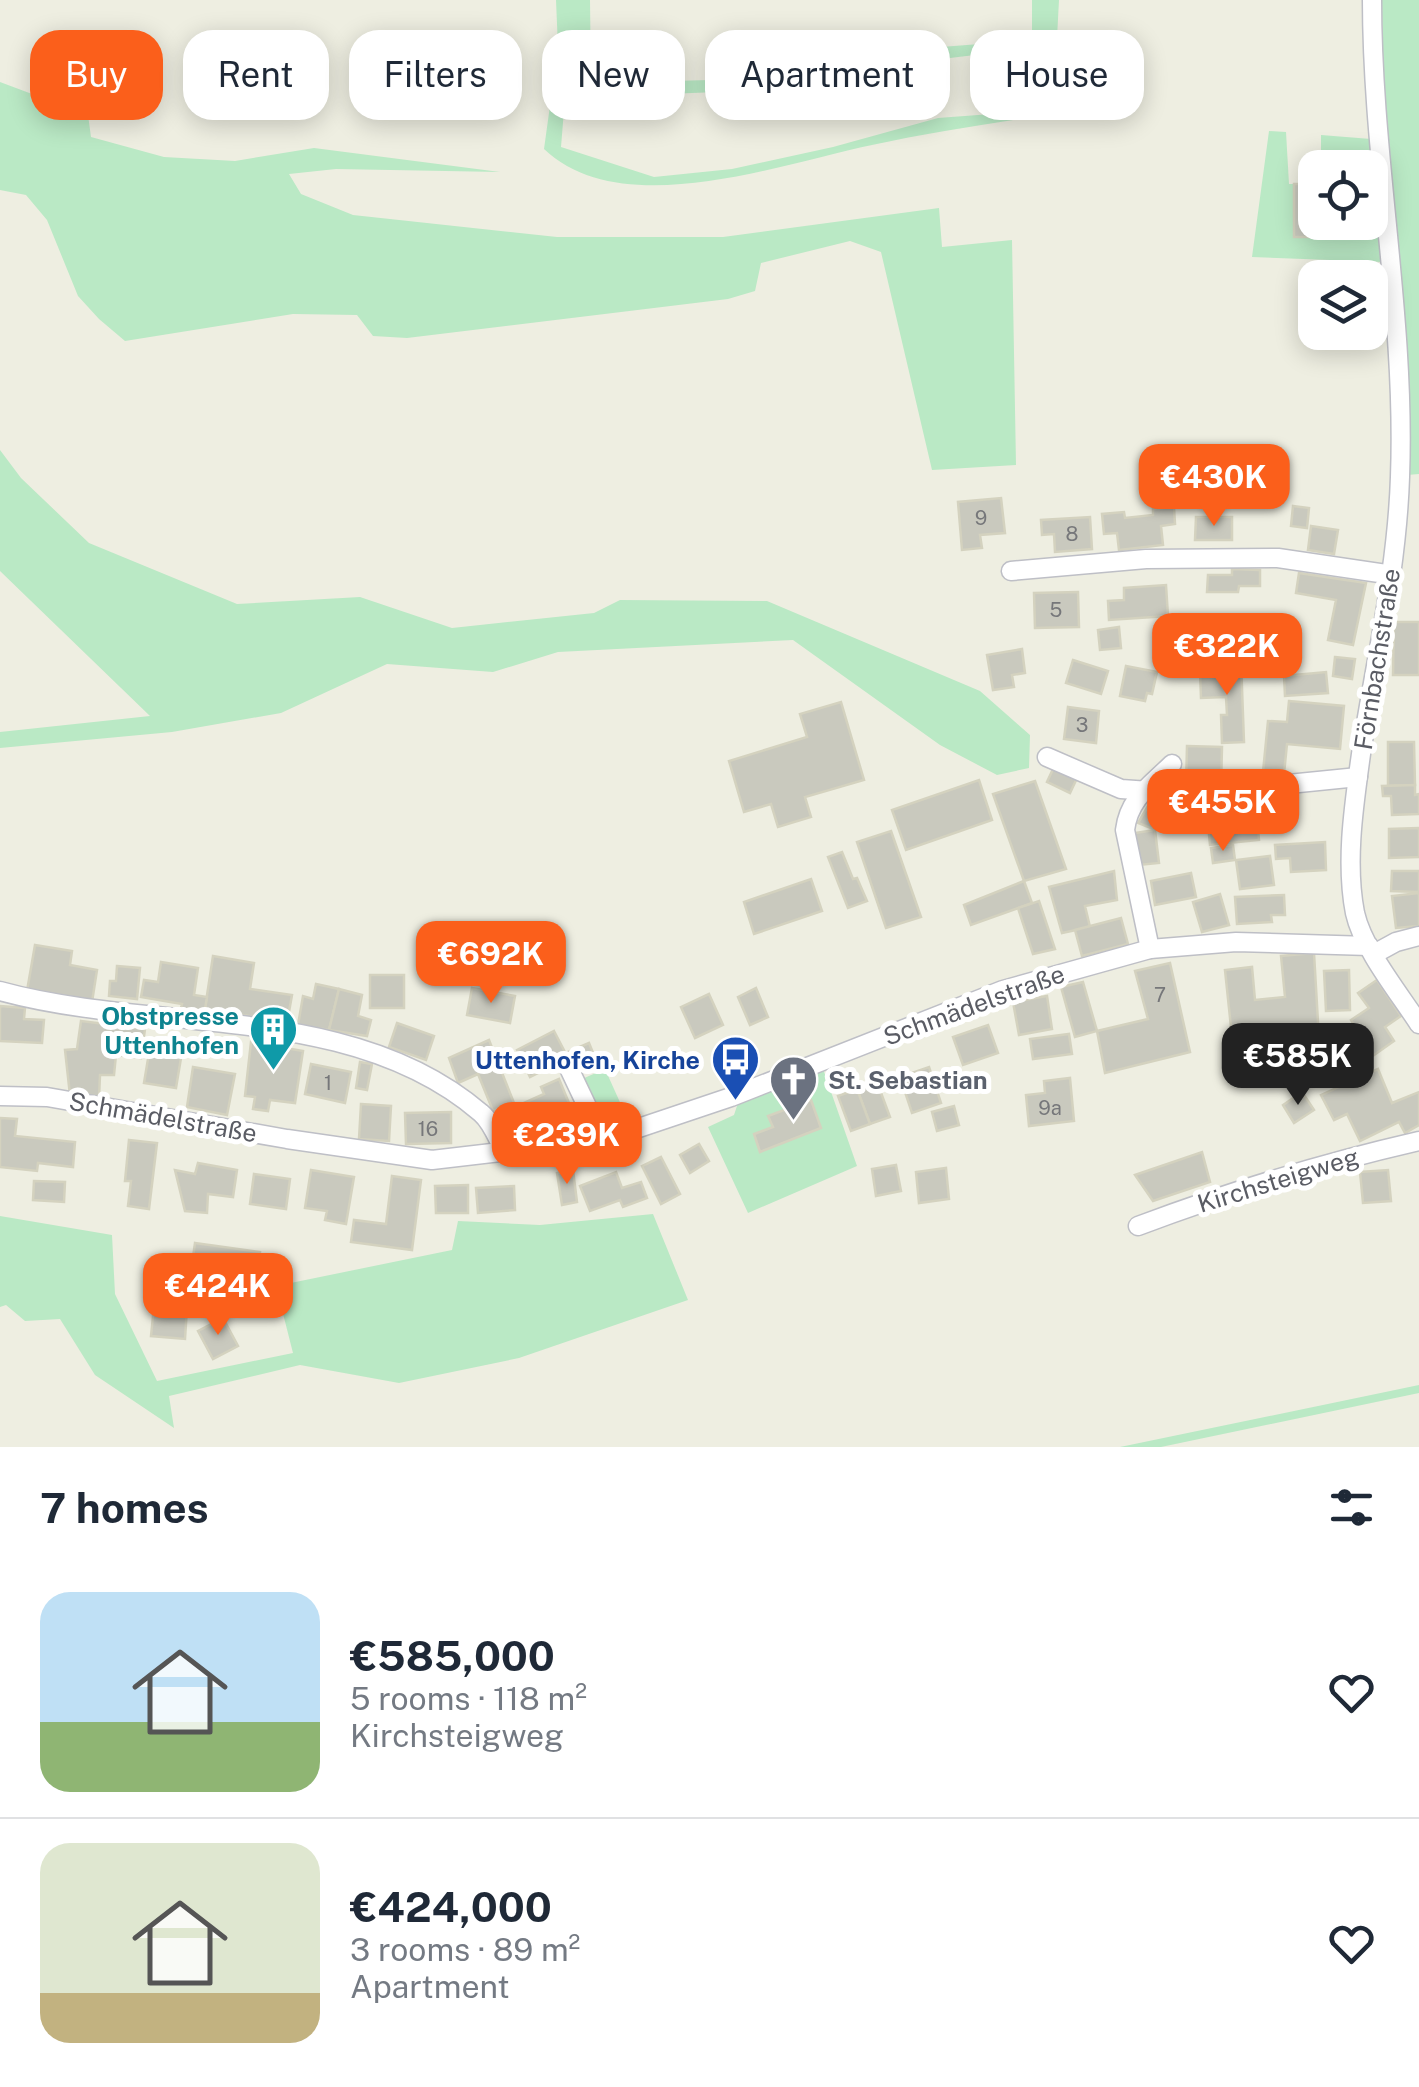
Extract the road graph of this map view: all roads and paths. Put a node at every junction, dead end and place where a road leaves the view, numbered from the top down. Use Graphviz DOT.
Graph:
graph roads {
  1 [pos="1372,0"];
  2 [pos="1011,571"];
  3 [pos="1393,575"];
  4 [pos="1047,758"];
  5 [pos="1172,764"];
  6 [pos="1358,776"];
  7 [pos="1142,791"];
  8 [pos="1419,936"];
  9 [pos="1150,949"];
  10 [pos="1372,950"];
  11 [pos="0,992"];
  12 [pos="1419,1024"];
  13 [pos="566,1062"];
  14 [pos="0,1096"];
  15 [pos="602,1140"];
  16 [pos="1419,1141"];
  17 [pos="505,1152"];
  18 [pos="1138,1226"];
  1 -- 3 [label="street, Förnbachstraße"];
  2 -- 3 [label="street"];
  3 -- 6 [label="street, Förnbachstraße"];
  4 -- 7 [label="street"];
  5 -- 7 [label="street"];
  6 -- 7 [label="street"];
  6 -- 10 [label="street, Förnbachstraße"];
  7 -- 9 [label="street"];
  8 -- 10 [label="street"];
  9 -- 10 [label="street, Schmädelstraße"];
  9 -- 15 [label="street, Schmädelstraße"];
  10 -- 12 [label="street, Förnbachstraße"];
  11 -- 17 [label="street"];
  13 -- 15 [label="street"];
  14 -- 17 [label="street, Schmädelstraße"];
  15 -- 17 [label="street, Schmädelstraße"];
  16 -- 18 [label="street, Kirchsteigweg"];
}
